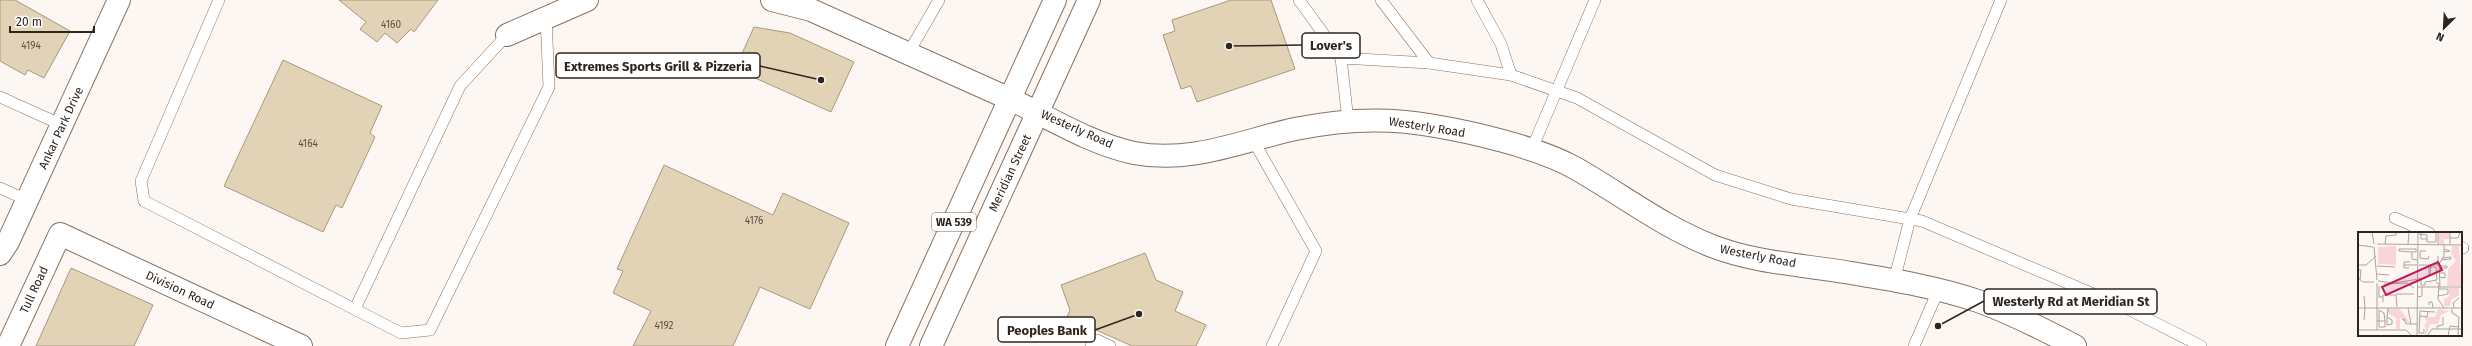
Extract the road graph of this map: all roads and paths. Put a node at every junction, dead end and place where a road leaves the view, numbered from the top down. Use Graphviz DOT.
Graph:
graph roads {
  1 [pos="120,0"];
  2 [pos="218,0"];
  3 [pos="587,0"];
  4 [pos="772,0"];
  5 [pos="939,0"];
  6 [pos="1055,0"];
  7 [pos="1089,0"];
  8 [pos="1299,0"];
  9 [pos="1381,0"];
  10 [pos="1477,0"];
  11 [pos="1595,0"];
  12 [pos="2001,0"];
  13 [pos="546,17"];
  14 [pos="507,34"];
  15 [pos="909,52"];
  16 [pos="1341,58"];
  17 [pos="1429,63"];
  18 [pos="1511,75"];
  19 [pos="1556,89"];
  20 [pos="0,97"];
  21 [pos="1010,99"];
  22 [pos="1038,112"];
  23 [pos="1348,120"];
  24 [pos="62,125"];
  25 [pos="1253,140"];
  26 [pos="1531,151"];
  27 [pos="0,188"];
  28 [pos="27,200"];
  29 [pos="2395,218"];
  30 [pos="1910,219"];
  31 [pos="2427,232"];
  32 [pos="60,234"];
  33 [pos="0,254"];
  34 [pos="1894,281"];
  35 [pos="1938,291"];
  36 [pos="355,309"];
  37 [pos="8,346"];
  38 [pos="300,346"];
  39 [pos="897,346"];
  40 [pos="931,346"];
  41 [pos="1091,346"];
  42 [pos="1110,346"];
  43 [pos="1272,346"];
  44 [pos="1914,346"];
  45 [pos="2075,346"];
  46 [pos="2201,346"];
  1 -- 24 [label="main road, Ankar Park Drive"];
  2 -- 36 [label="lane"];
  3 -- 13 [label="main road"];
  4 -- 15 [label="main road, Westerly Road"];
  5 -- 15 [label="lane"];
  6 -- 21 [label="main road, WA 539"];
  7 -- 22 [label="main road, Meridian Street / WA 539"];
  8 -- 16 [label="lane"];
  9 -- 17 [label="lane"];
  10 -- 18 [label="lane"];
  11 -- 19 [label="lane"];
  12 -- 30 [label="lane"];
  13 -- 14 [label="main road"];
  13 -- 36 [label="lane"];
  14 -- 36 [label="lane"];
  15 -- 21 [label="main road, Westerly Road"];
  16 -- 17 [label="lane"];
  16 -- 23 [label="lane"];
  17 -- 18 [label="lane"];
  18 -- 19 [label="lane"];
  19 -- 26 [label="lane"];
  19 -- 30 [label="lane"];
  20 -- 24 [label="lane"];
  21 -- 22 [label="main road, Westerly Road"];
  21 -- 39 [label="main road, WA 539"];
  22 -- 25 [label="main road, Westerly Road"];
  22 -- 40 [label="main road, Meridian Street / WA 539"];
  23 -- 25 [label="main road, Westerly Road"];
  23 -- 26 [label="main road, Westerly Road"];
  24 -- 28 [label="main road, Ankar Park Drive"];
  25 -- 43 [label="lane"];
  26 -- 34 [label="main road, Westerly Road"];
  27 -- 28 [label="lane"];
  28 -- 33 [label="main road, Ankar Park Drive"];
  29 -- 31 [label="lane"];
  30 -- 34 [label="lane"];
  30 -- 46 [label="lane"];
  32 -- 37 [label="main road, Tull Road"];
  32 -- 38 [label="main road, Division Road"];
  34 -- 35 [label="main road, Westerly Road"];
  35 -- 44 [label="lane"];
  35 -- 45 [label="main road, Westerly Road"];
  41 -- 42 [label="lane"];
}
